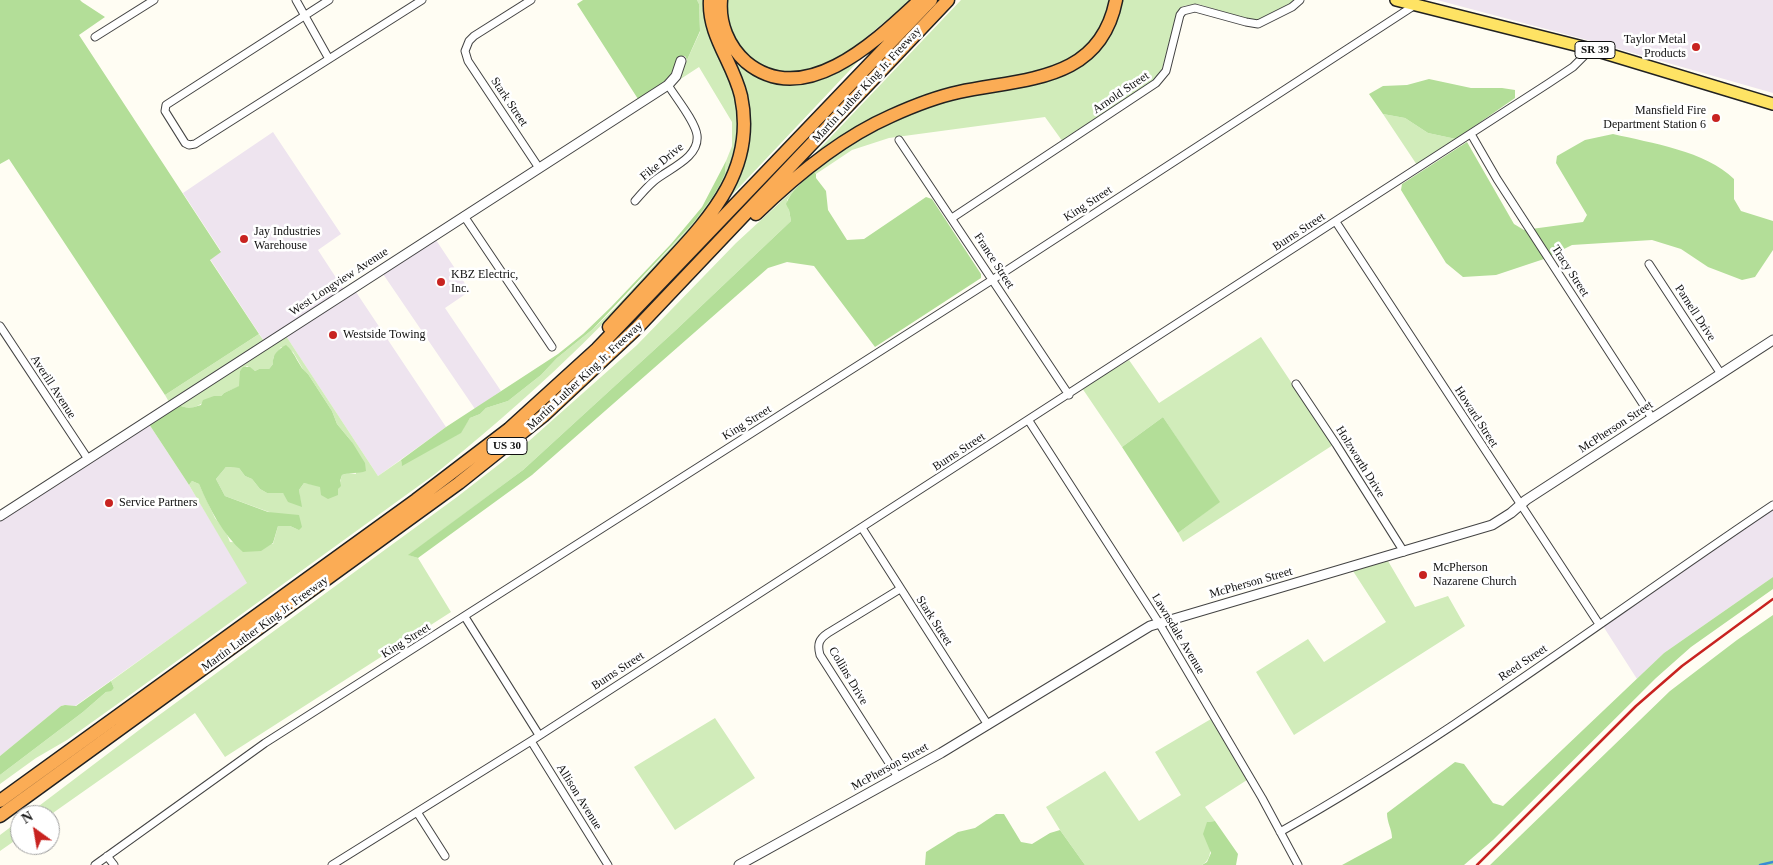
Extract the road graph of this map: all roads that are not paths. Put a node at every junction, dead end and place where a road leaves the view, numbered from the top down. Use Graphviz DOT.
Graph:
graph roads {
  1 [pos="154,0"];
  2 [pos="296,0"];
  3 [pos="329,0"];
  4 [pos="422,0"];
  5 [pos="531,0"];
  6 [pos="710,0"];
  7 [pos="721,0"];
  8 [pos="920,0"];
  9 [pos="931,0"];
  10 [pos="948,0"];
  11 [pos="1116,0"];
  12 [pos="1300,0"];
  13 [pos="1396,0"];
  14 [pos="1414,4"];
  15 [pos="305,16"];
  16 [pos="95,37"];
  17 [pos="1592,49"];
  18 [pos="329,59"];
  19 [pos="681,61"];
  20 [pos="668,85"];
  21 [pos="1773,104"];
  22 [pos="1471,134"];
  23 [pos="899,140"];
  24 [pos="539,168"];
  25 [pos="634,200"];
  26 [pos="464,216"];
  27 [pos="952,218"];
  28 [pos="1336,222"];
  29 [pos="1649,264"];
  30 [pos="992,280"];
  31 [pos="0,326"];
  32 [pos="1773,340"];
  33 [pos="552,347"];
  34 [pos="605,359"];
  35 [pos="1721,374"];
  36 [pos="1296,384"];
  37 [pos="1069,395"];
  38 [pos="1652,418"];
  39 [pos="1029,421"];
  40 [pos="479,453"];
  41 [pos="88,459"];
  42 [pos="1520,505"];
  43 [pos="1773,505"];
  44 [pos="0,516"];
  45 [pos="862,528"];
  46 [pos="1404,552"];
  47 [pos="900,589"];
  48 [pos="465,617"];
  49 [pos="1159,623"];
  50 [pos="1599,624"];
  51 [pos="988,725"];
  52 [pos="112,735"];
  53 [pos="539,735"];
  54 [pos="531,741"];
  55 [pos="60,757"];
  56 [pos="898,777"];
  57 [pos="0,793"];
  58 [pos="0,801"];
  59 [pos="418,812"];
  60 [pos="0,816"];
  61 [pos="0,826"];
  62 [pos="1280,832"];
  63 [pos="107,856"];
  64 [pos="445,856"];
  65 [pos="95,865"];
  66 [pos="114,865"];
  67 [pos="332,865"];
  68 [pos="608,865"];
  69 [pos="739,865"];
  70 [pos="1298,865"];
  1 -- 16 [label="street"];
  2 -- 15 [label="street"];
  3 -- 15 [label="street"];
  4 -- 18 [label="street"];
  5 -- 24 [label="street, Stark Street"];
  6 -- 40 [label="highway"];
  7 -- 8 [label="highway"];
  9 -- 40 [label="highway, Martin Luther King Jr. Freeway / US 30"];
  10 -- 34 [label="highway, Martin Luther King Jr. Freeway / US 30"];
  11 -- 34 [label="highway"];
  12 -- 27 [label="street, Arnold Street"];
  13 -- 14 [label="main road, SR 39"];
  14 -- 17 [label="main road, SR 39"];
  14 -- 30 [label="street, King Street"];
  15 -- 18 [label="street"];
  15 -- 18 [label="street"];
  17 -- 21 [label="main road, SR 39"];
  17 -- 22 [label="street, Burns Street"];
  19 -- 20 [label="street, West Longview Avenue"];
  20 -- 24 [label="street, West Longview Avenue"];
  20 -- 25 [label="street, Fike Drive"];
  22 -- 28 [label="street, Burns Street"];
  22 -- 38 [label="street, Tracy Street"];
  23 -- 27 [label="street, France Street"];
  24 -- 26 [label="street, West Longview Avenue"];
  26 -- 33 [label="street"];
  26 -- 41 [label="street, West Longview Avenue"];
  27 -- 30 [label="street, France Street"];
  28 -- 37 [label="street, Burns Street"];
  28 -- 42 [label="street, Howard Street"];
  29 -- 35 [label="street, Parnell Drive"];
  30 -- 37 [label="street, France Street"];
  30 -- 48 [label="street, King Street"];
  31 -- 41 [label="street, Averill Avenue"];
  32 -- 35 [label="street, McPherson Street"];
  34 -- 52 [label="highway, Martin Luther King Jr. Freeway / US 30"];
  35 -- 38 [label="street, McPherson Street"];
  36 -- 46 [label="street, Holzworth Drive"];
  37 -- 39 [label="street, Burns Street"];
  38 -- 42 [label="street, McPherson Street"];
  39 -- 45 [label="street, Burns Street"];
  39 -- 49 [label="street, Lawnsdale Avenue"];
  40 -- 55 [label="highway, Martin Luther King Jr. Freeway / US 30"];
  41 -- 44 [label="street, West Longview Avenue"];
  42 -- 46 [label="street, McPherson Street"];
  42 -- 50 [label="street, Howard Street"];
  43 -- 50 [label="street, Reed Street"];
  45 -- 47 [label="street, Stark Street"];
  45 -- 53 [label="street, Burns Street"];
  46 -- 49 [label="street, McPherson Street"];
  47 -- 51 [label="street, Stark Street"];
  47 -- 56 [label="street, Collins Drive"];
  48 -- 53 [label="street"];
  48 -- 63 [label="street, King Street"];
  49 -- 51 [label="street, McPherson Street"];
  49 -- 62 [label="street, Lawnsdale Avenue"];
  50 -- 62 [label="street, Reed Street"];
  51 -- 56 [label="street, McPherson Street"];
  52 -- 60 [label="highway, Martin Luther King Jr. Freeway / US 30"];
  52 -- 61 [label="highway"];
  53 -- 54 [label="street, Burns Street"];
  54 -- 59 [label="street, Burns Street"];
  54 -- 68 [label="street, Allison Avenue"];
  55 -- 57 [label="highway"];
  55 -- 58 [label="highway, Martin Luther King Jr. Freeway / US 30"];
  56 -- 69 [label="street, McPherson Street"];
  59 -- 64 [label="street"];
  59 -- 67 [label="street, Burns Street"];
  62 -- 70 [label="street, Lawnsdale Avenue"];
  63 -- 65 [label="street, King Street"];
  63 -- 66 [label="street"];
}
